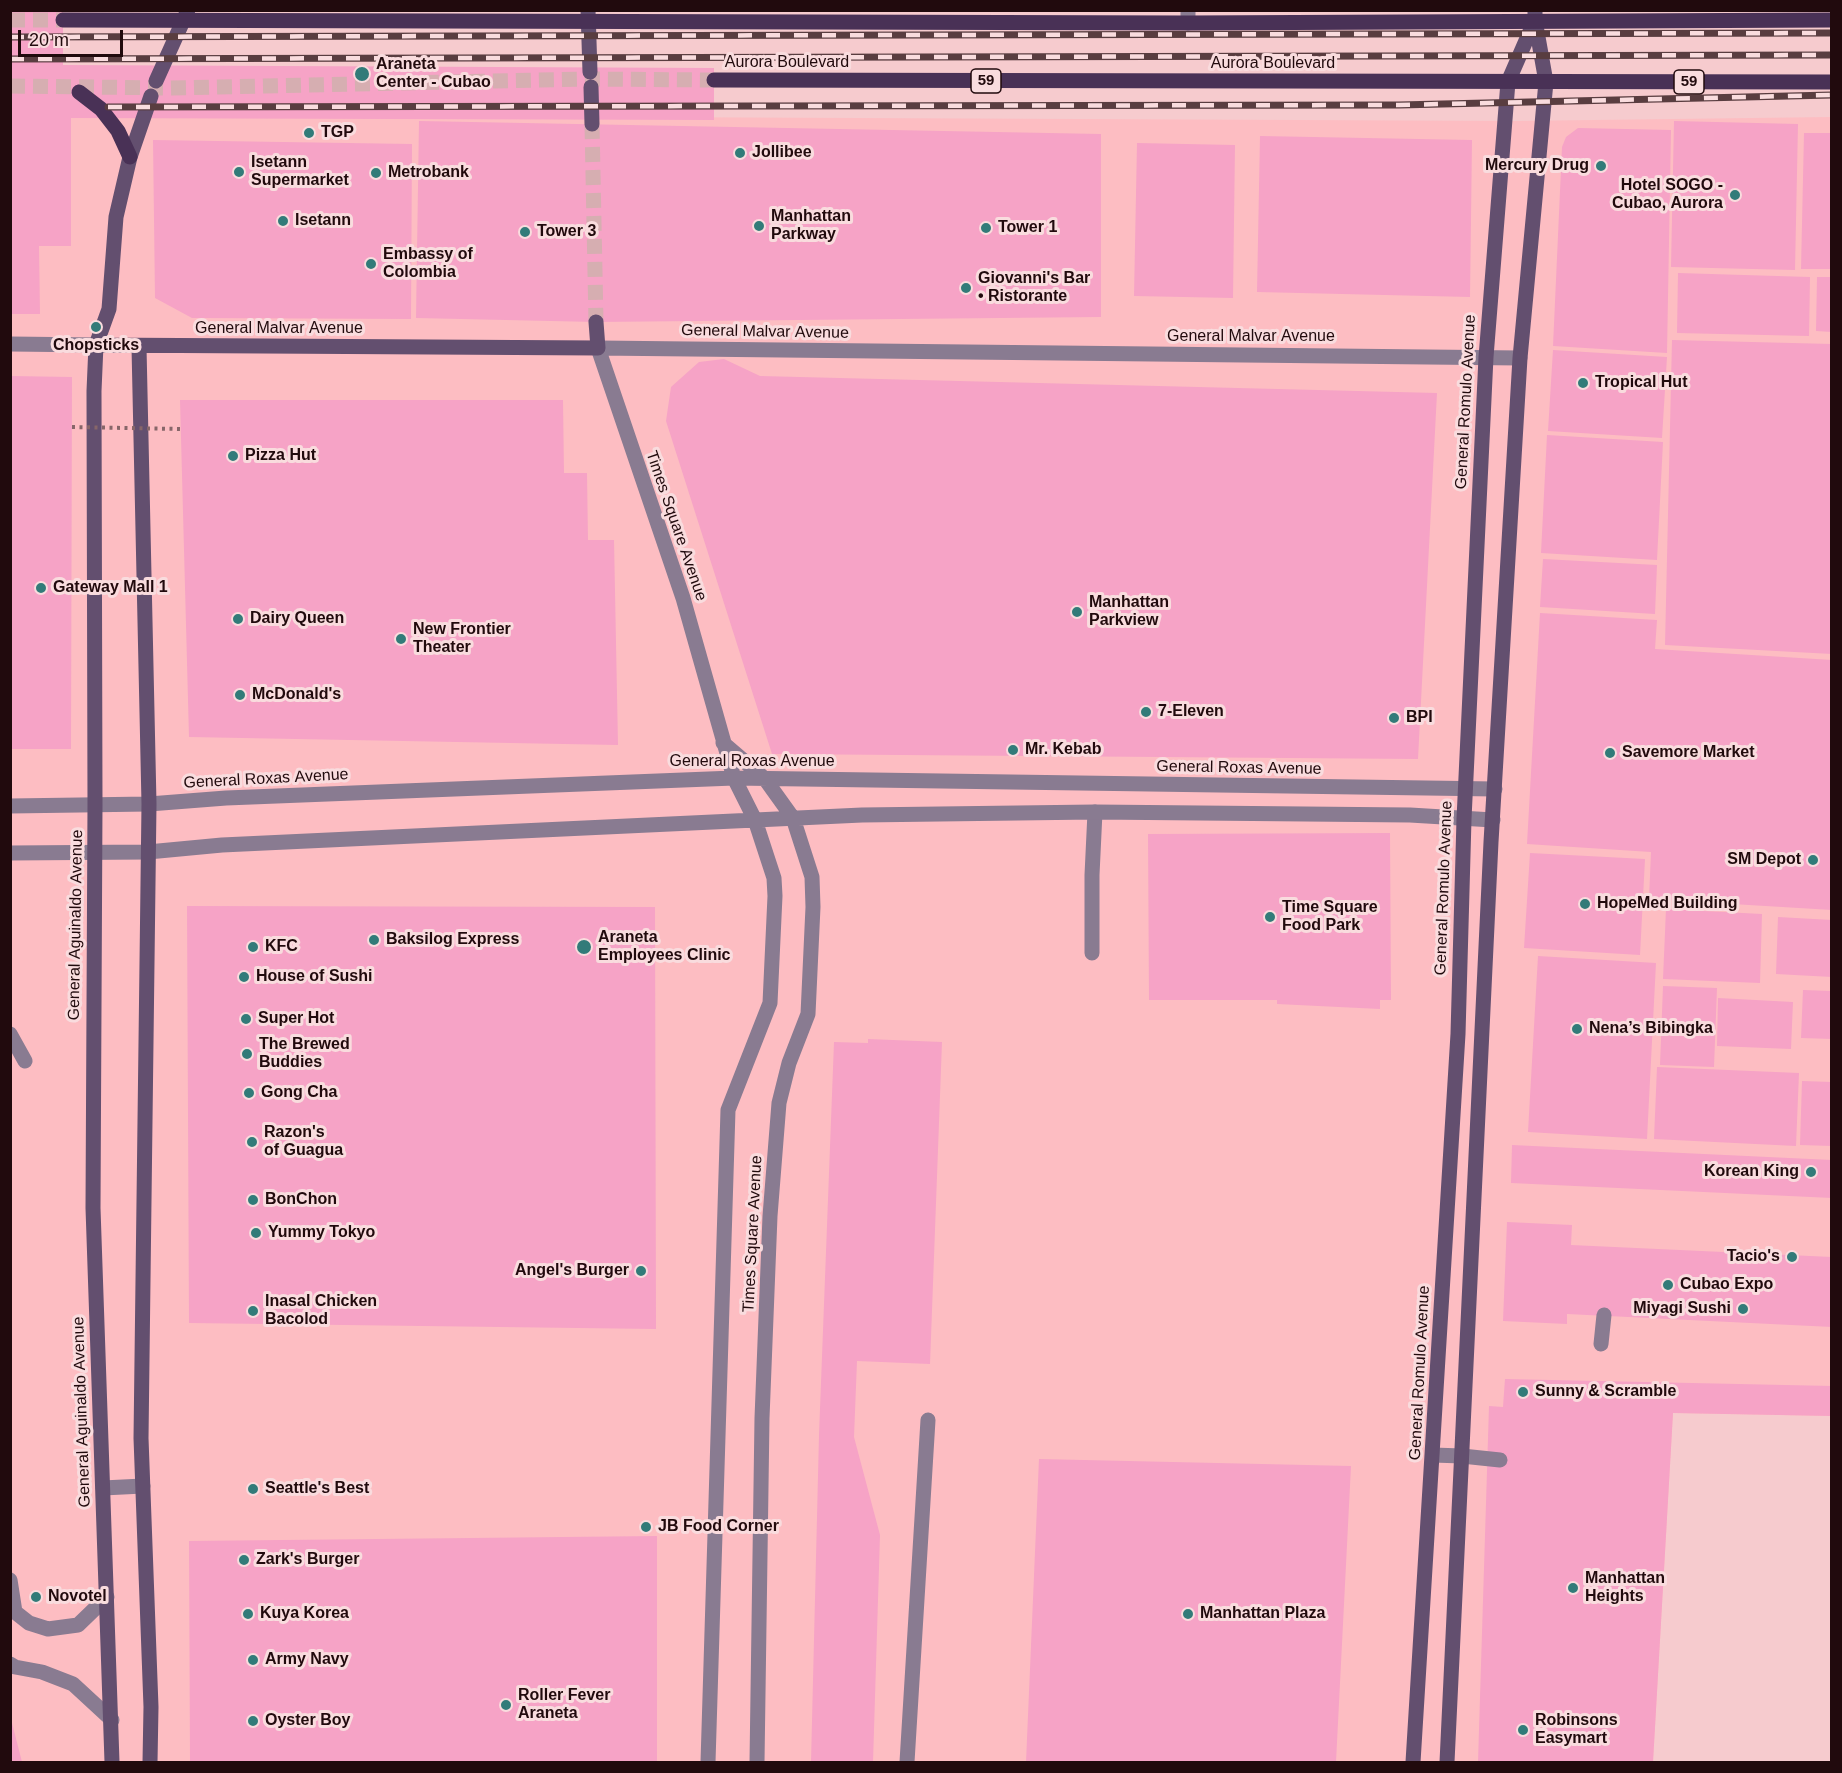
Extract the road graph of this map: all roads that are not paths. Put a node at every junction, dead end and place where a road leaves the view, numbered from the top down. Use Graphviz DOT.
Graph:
graph roads {
  1 [pos="186,15"];
  2 [pos="588,15"];
  3 [pos="1535,15"];
  4 [pos="1188,17"];
  5 [pos="63,20"];
  6 [pos="1832,20"];
  7 [pos="714,80"];
  8 [pos="156,81"];
  9 [pos="1508,81"];
  10 [pos="1546,81"];
  11 [pos="1832,82"];
  12 [pos="79,92"];
  13 [pos="150,96"];
  14 [pos="592,124"];
  15 [pos="130,157"];
  16 [pos="596,322"];
  17 [pos="10,344"];
  18 [pos="96,345"];
  19 [pos="139,346"];
  20 [pos="598,348"];
  21 [pos="1486,357"];
  22 [pos="1520,358"];
  23 [pos="723,743"];
  24 [pos="734,778"];
  25 [pos="765,779"];
  26 [pos="1466,789"];
  27 [pos="1495,789"];
  28 [pos="95,804"];
  29 [pos="148,804"];
  30 [pos="10,806"];
  31 [pos="1095,812"];
  32 [pos="793,818"];
  33 [pos="1464,819"];
  34 [pos="755,820"];
  35 [pos="1493,820"];
  36 [pos="148,852"];
  37 [pos="10,854"];
  38 [pos="95,854"];
  39 [pos="1092,953"];
  40 [pos="10,1034"];
  41 [pos="1458,1034"];
  42 [pos="1482,1036"];
  43 [pos="25,1061"];
  44 [pos="1604,1315"];
  45 [pos="1601,1344"];
  46 [pos="928,1420"];
  47 [pos="1433,1455"];
  48 [pos="1462,1456"];
  49 [pos="1500,1460"];
  50 [pos="143,1486"];
  51 [pos="103,1488"];
  52 [pos="10,1580"];
  53 [pos="107,1597"];
  54 [pos="10,1664"];
  55 [pos="112,1720"];
  56 [pos="112,1762"];
  57 [pos="150,1762"];
  58 [pos="708,1762"];
  59 [pos="757,1762"];
  60 [pos="907,1762"];
  61 [pos="1413,1762"];
  62 [pos="1447,1762"];
  1 -- 2 [label="main road"];
  1 -- 5 [label="main road"];
  1 -- 8 [label="street"];
  2 -- 4 [label="main road"];
  2 -- 14 [label="street"];
  3 -- 4 [label="main road"];
  3 -- 6 [label="main road"];
  3 -- 9 [label="street, General Romulo Avenue"];
  3 -- 10 [label="street"];
  7 -- 9 [label="main road, Aurora Boulevard / 59"];
  9 -- 10 [label="main road, Aurora Boulevard / 59"];
  9 -- 21 [label="street, General Romulo Avenue"];
  10 -- 11 [label="main road, Aurora Boulevard / 59"];
  10 -- 22 [label="street"];
  12 -- 15 [label="main road"];
  13 -- 15 [label="street, General Aguinaldo Avenue"];
  15 -- 18 [label="street, General Aguinaldo Avenue"];
  16 -- 20 [label="street, Times Square Avenue"];
  17 -- 18 [label="street, General Malvar Avenue"];
  18 -- 19 [label="street, General Malvar Avenue"];
  18 -- 28 [label="street, General Aguinaldo Avenue"];
  19 -- 20 [label="street, General Malvar Avenue"];
  19 -- 29 [label="street"];
  20 -- 21 [label="street, General Malvar Avenue"];
  20 -- 23 [label="street, Times Square Avenue"];
  21 -- 22 [label="street, General Malvar Avenue"];
  21 -- 26 [label="street, General Romulo Avenue"];
  22 -- 27 [label="street"];
  23 -- 24 [label="street, Times Square Avenue"];
  23 -- 25 [label="street, Times Square Avenue"];
  24 -- 25 [label="street, General Roxas Avenue"];
  24 -- 29 [label="street, General Roxas Avenue"];
  24 -- 34 [label="street, Times Square Avenue"];
  25 -- 26 [label="street, General Roxas Avenue"];
  25 -- 32 [label="street, Times Square Avenue"];
  26 -- 27 [label="street, General Roxas Avenue"];
  26 -- 33 [label="street, General Romulo Avenue"];
  27 -- 35 [label="street"];
  28 -- 29 [label="street, General Roxas Avenue"];
  28 -- 30 [label="street, General Roxas Avenue"];
  28 -- 38 [label="street, General Aguinaldo Avenue"];
  29 -- 36 [label="street"];
  31 -- 32 [label="street"];
  31 -- 33 [label="street"];
  31 -- 39 [label="street"];
  32 -- 34 [label="street"];
  32 -- 59 [label="street, Times Square Avenue"];
  33 -- 35 [label="street"];
  33 -- 41 [label="street, General Romulo Avenue"];
  34 -- 36 [label="street"];
  34 -- 58 [label="street, Times Square Avenue"];
  35 -- 42 [label="street"];
  36 -- 38 [label="street"];
  36 -- 50 [label="street"];
  37 -- 38 [label="street"];
  38 -- 51 [label="street, General Aguinaldo Avenue"];
  40 -- 43 [label="street"];
  41 -- 42 [label="street"];
  41 -- 47 [label="street, General Romulo Avenue"];
  42 -- 48 [label="street"];
  44 -- 45 [label="street"];
  46 -- 60 [label="street"];
  47 -- 48 [label="street"];
  47 -- 61 [label="street, General Romulo Avenue"];
  48 -- 49 [label="street"];
  48 -- 62 [label="street"];
  50 -- 51 [label="street"];
  50 -- 57 [label="street"];
  51 -- 53 [label="street, General Aguinaldo Avenue"];
  52 -- 53 [label="street"];
  53 -- 55 [label="street, General Aguinaldo Avenue"];
  54 -- 55 [label="street"];
  55 -- 56 [label="street, General Aguinaldo Avenue"];
}
